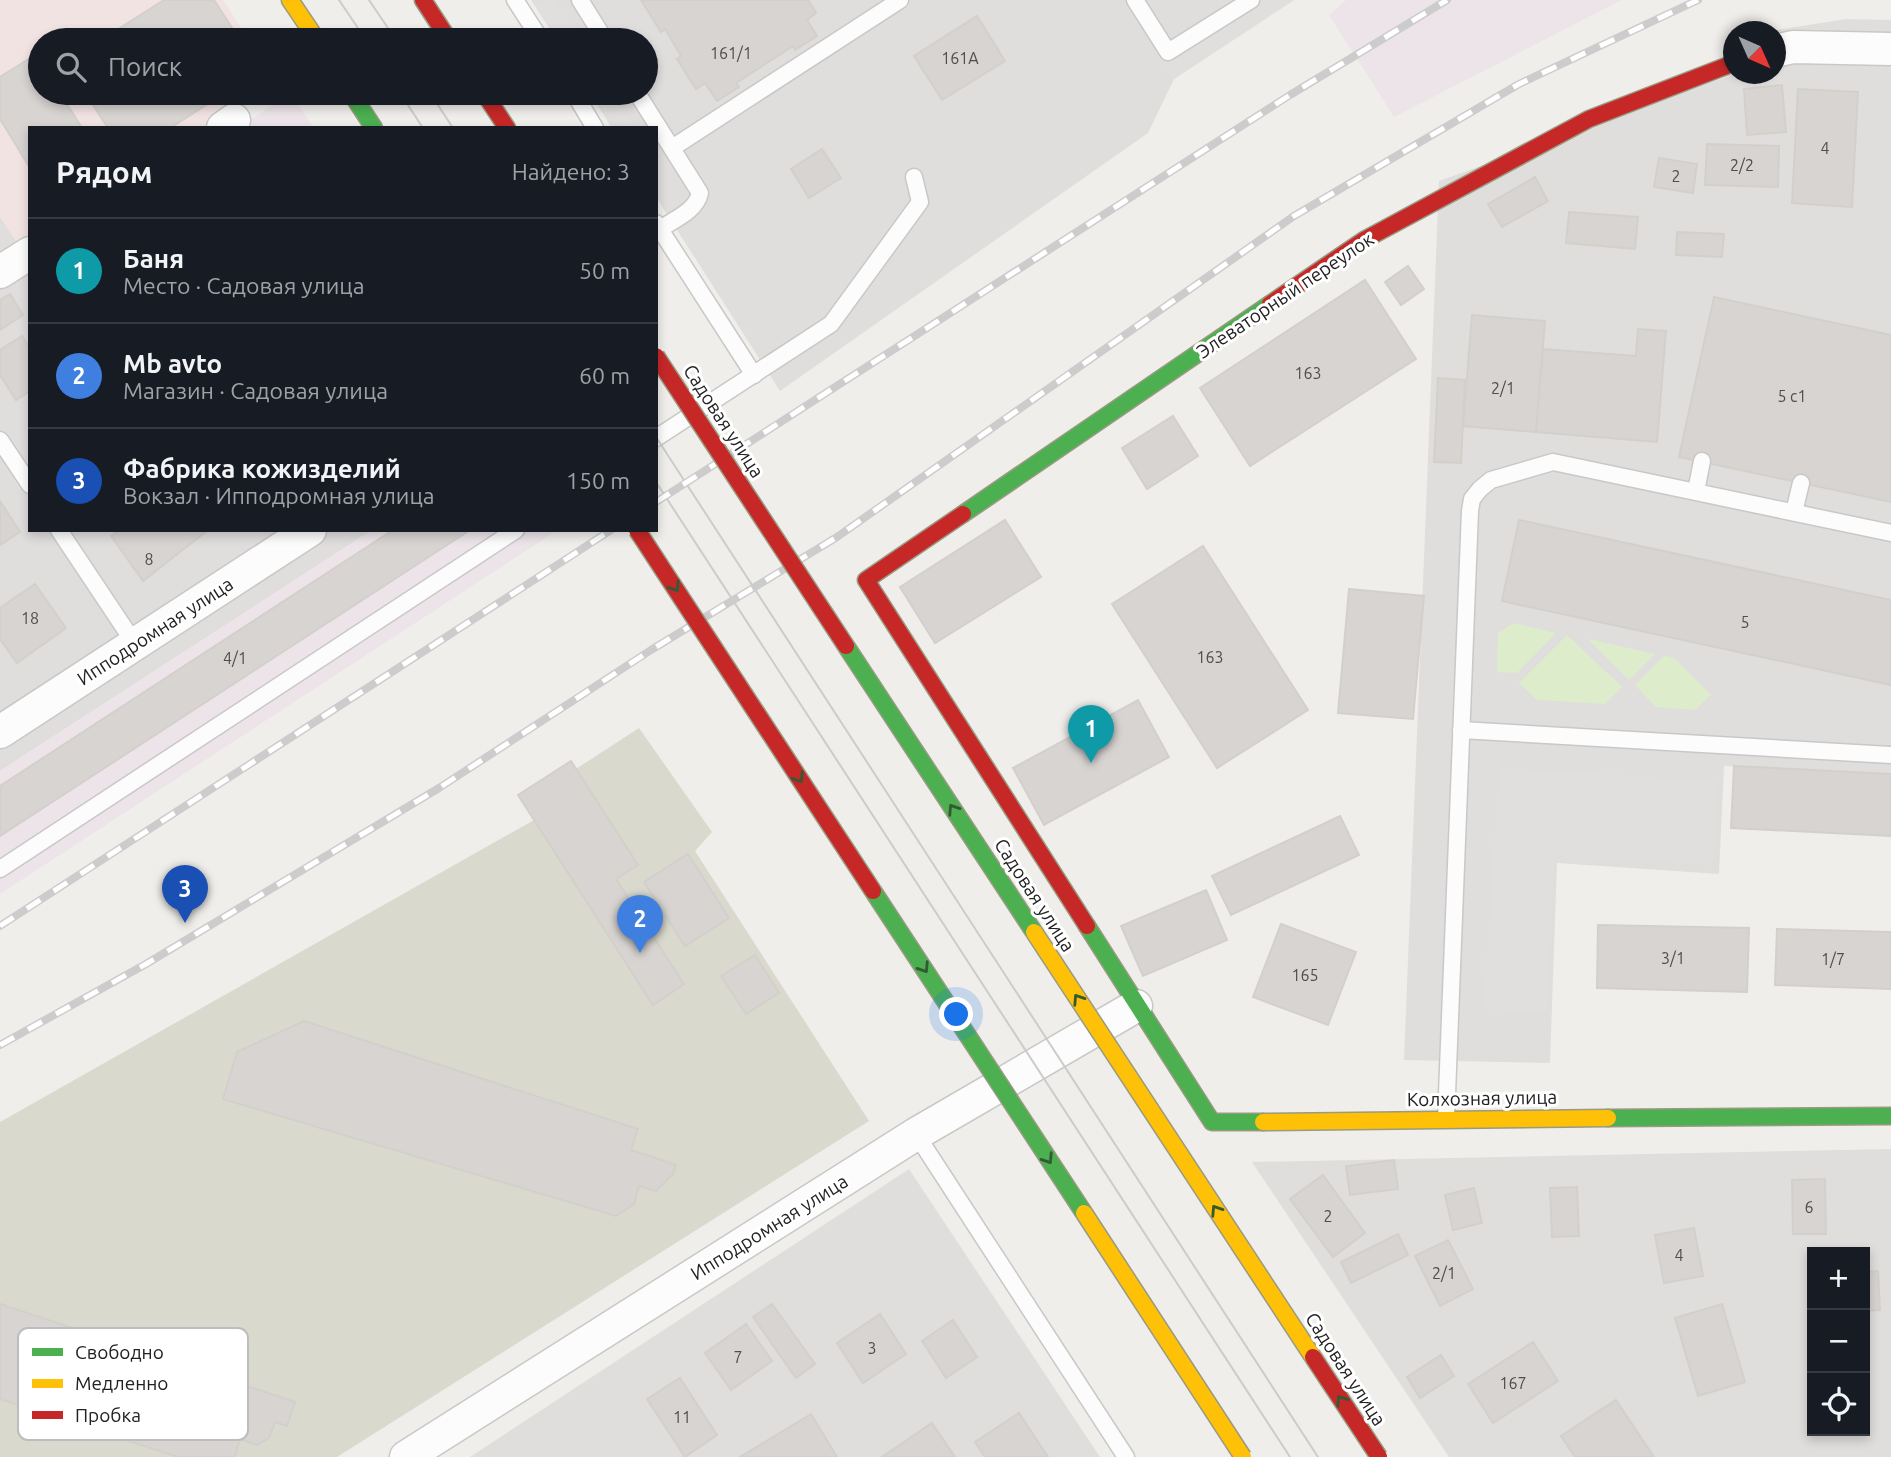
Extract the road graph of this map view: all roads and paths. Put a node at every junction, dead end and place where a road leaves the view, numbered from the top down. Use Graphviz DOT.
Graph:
graph roads {
  1 [pos="290,0"];
  2 [pos="423,0"];
  3 [pos="515,0"];
  4 [pos="580,0"];
  5 [pos="900,0"];
  6 [pos="1135,0"];
  7 [pos="1251,0"];
  8 [pos="309,28"];
  9 [pos="441,28"];
  10 [pos="533,28"];
  11 [pos="598,28"];
  12 [pos="1786,49"];
  13 [pos="1891,49"];
  14 [pos="1723,67"];
  15 [pos="359,105"];
  16 [pos="492,105"];
  17 [pos="581,105"];
  18 [pos="645,105"];
  19 [pos="373,126"];
  20 [pos="506,126"];
  21 [pos="595,126"];
  22 [pos="658,126"];
  23 [pos="658,126"];
  24 [pos="672,148"];
  25 [pos="914,177"];
  26 [pos="658,226"];
  27 [pos="28,254"];
  28 [pos="0,272"];
  29 [pos="658,359"];
  30 [pos="754,375"];
  31 [pos="658,437"];
  32 [pos="0,440"];
  33 [pos="1702,461"];
  34 [pos="28,482"];
  35 [pos="1801,483"];
  36 [pos="1696,491"];
  37 [pos="1794,512"];
  38 [pos="60,532"];
  39 [pos="307,532"];
  40 [pos="513,532"];
  41 [pos="638,532"];
  42 [pos="1891,533"];
  43 [pos="135,644"];
  44 [pos="1461,730"];
  45 [pos="0,732"];
  46 [pos="1891,755"];
  47 [pos="0,869"];
  48 [pos="1136,1006"];
  49 [pos="1891,1116"];
  50 [pos="1446,1120"];
  51 [pos="916,1134"];
  52 [pos="407,1457"];
  53 [pos="1126,1457"];
  54 [pos="1243,1457"];
  55 [pos="1378,1457"];
  1 -- 8 [label="main road"];
  2 -- 9 [label="main road"];
  3 -- 10 [label="lane"];
  4 -- 11 [label="lane"];
  5 -- 24 [label="lane"];
  6 -- 7 [label="lane"];
  12 -- 13 [label="street"];
  14 -- 48 [label="main road, Элеваторный переулок"];
  15 -- 19 [label="main road"];
  16 -- 20 [label="main road"];
  17 -- 21 [label="lane"];
  18 -- 22 [label="lane"];
  23 -- 24 [label="lane"];
  24 -- 26 [label="lane"];
  25 -- 30 [label="lane"];
  26 -- 30 [label="lane"];
  27 -- 28 [label="street"];
  55 -- 29 [label="main road, Садовая улица, one-way, bridge"];
  30 -- 31 [label="lane"];
  32 -- 34 [label="lane"];
  33 -- 36 [label="lane"];
  35 -- 37 [label="lane"];
  36 -- 37 [label="lane"];
  36 -- 44 [label="lane"];
  37 -- 42 [label="lane"];
  38 -- 43 [label="lane"];
  39 -- 43 [label="street, Ипподромная улица"];
  40 -- 47 [label="lane"];
  41 -- 54 [label="main road, one-way, bridge"];
  43 -- 45 [label="street, Ипподромная улица"];
  44 -- 46 [label="lane"];
  44 -- 50 [label="lane"];
  48 -- 50 [label="main road, Колхозная улица"];
  48 -- 51 [label="street, Ипподромная улица"];
  49 -- 50 [label="main road, Колхозная улица"];
  51 -- 52 [label="street, Ипподромная улица"];
  51 -- 53 [label="lane"];
}
